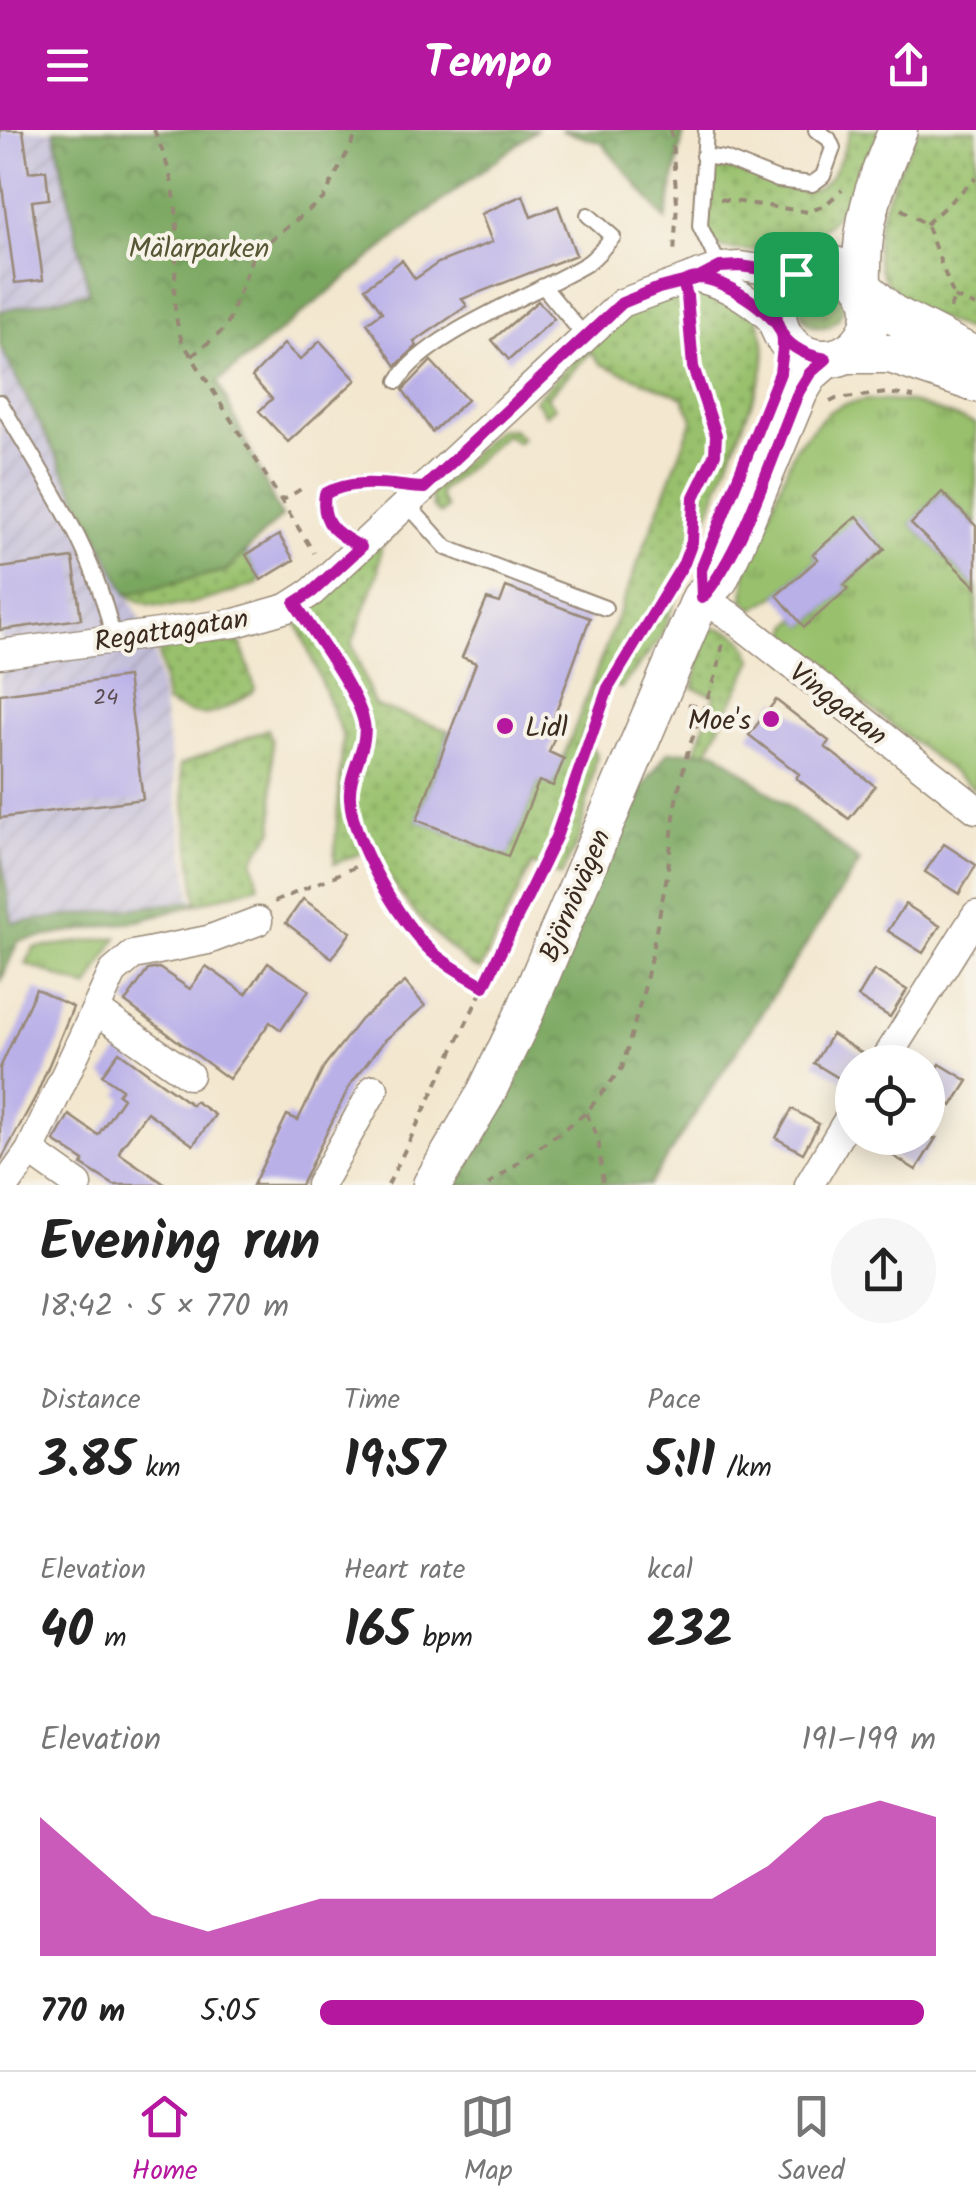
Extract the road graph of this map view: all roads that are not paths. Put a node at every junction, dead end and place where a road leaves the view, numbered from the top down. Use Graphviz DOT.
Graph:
graph roads {
  1 [pos="706,130"];
  2 [pos="816,130"];
  3 [pos="898,130"];
  4 [pos="703,156"];
  5 [pos="872,193"];
  6 [pos="588,216"];
  7 [pos="802,270"];
  8 [pos="701,276"];
  9 [pos="543,286"];
  10 [pos="865,288"];
  11 [pos="781,333"];
  12 [pos="586,338"];
  13 [pos="836,357"];
  14 [pos="976,357"];
  15 [pos="398,381"];
  16 [pos="976,383"];
  17 [pos="0,402"];
  18 [pos="416,496"];
  19 [pos="361,547"];
  20 [pos="702,598"];
  21 [pos="604,608"];
  22 [pos="113,639"];
  23 [pos="0,654"];
  24 [pos="976,809"];
  25 [pos="976,915"];
  26 [pos="258,921"];
  27 [pos="96,1010"];
  28 [pos="895,1045"];
  29 [pos="189,1075"];
  30 [pos="374,1088"];
  31 [pos="835,1142"];
  32 [pos="30,1151"];
  33 [pos="6,1185"];
  34 [pos="78,1185"];
  35 [pos="320,1185"];
  36 [pos="432,1185"];
  37 [pos="809,1185"];
  1 -- 4 [label="lane"];
  2 -- 4 [label="lane"];
  3 -- 5 [label="main road"];
  4 -- 8 [label="lane"];
  5 -- 7 [label="main road"];
  5 -- 10 [label="main road"];
  6 -- 9 [label="lane"];
  7 -- 8 [label="street, Regattagatan"];
  7 -- 10 [label="main road"];
  7 -- 11 [label="main road"];
  8 -- 11 [label="street"];
  8 -- 12 [label="street, Regattagatan"];
  9 -- 12 [label="lane"];
  9 -- 15 [label="lane"];
  10 -- 13 [label="main road"];
  10 -- 14 [label="main road"];
  11 -- 13 [label="main road"];
  11 -- 20 [label="main road, Björnövägen"];
  12 -- 18 [label="street, Regattagatan"];
  13 -- 16 [label="main road"];
  13 -- 20 [label="main road, Björnövägen"];
  17 -- 22 [label="lane"];
  18 -- 19 [label="street, Regattagatan"];
  18 -- 19 [label="lane"];
  18 -- 21 [label="lane"];
  19 -- 22 [label="street, Regattagatan"];
  20 -- 24 [label="street, Vinggatan"];
  20 -- 36 [label="main road, Björnövägen"];
  22 -- 23 [label="street, Regattagatan"];
  25 -- 28 [label="street"];
  26 -- 27 [label="street"];
  27 -- 29 [label="street"];
  27 -- 32 [label="street"];
  30 -- 35 [label="street"];
  31 -- 37 [label="street"];
  32 -- 33 [label="street"];
  32 -- 34 [label="street"];
}
